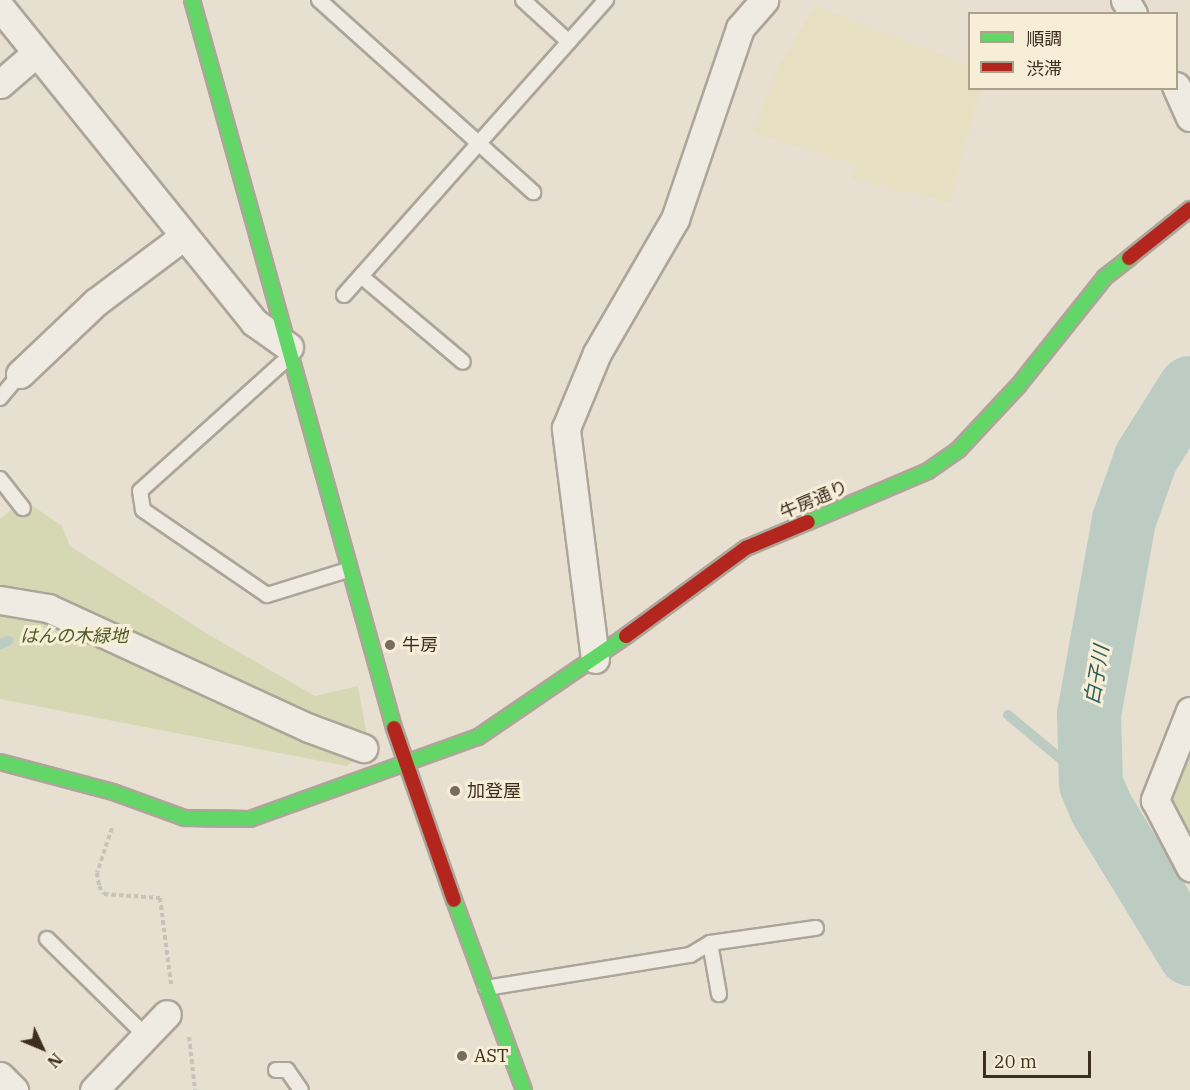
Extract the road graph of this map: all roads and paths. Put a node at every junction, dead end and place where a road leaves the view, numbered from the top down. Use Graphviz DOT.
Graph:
graph roads {
  1 [pos="192,0"];
  2 [pos="319,0"];
  3 [pos="523,0"];
  4 [pos="606,0"];
  5 [pos="764,0"];
  6 [pos="0,7"];
  7 [pos="569,42"];
  8 [pos="35,54"];
  9 [pos="0,84"];
  10 [pos="1178,90"];
  11 [pos="1190,117"];
  12 [pos="478,142"];
  13 [pos="533,192"];
  14 [pos="1190,209"];
  15 [pos="184,236"];
  16 [pos="361,276"];
  17 [pos="344,295"];
  18 [pos="290,351"];
  19 [pos="463,362"];
  20 [pos="20,374"];
  21 [pos="0,398"];
  22 [pos="0,479"];
  23 [pos="23,508"];
  24 [pos="348,570"];
  25 [pos="0,600"];
  26 [pos="595,659"];
  27 [pos="1190,711"];
  28 [pos="363,748"];
  29 [pos="0,762"];
  30 [pos="403,762"];
  31 [pos="122,796"];
  32 [pos="1190,867"];
  33 [pos="816,928"];
  34 [pos="47,939"];
  35 [pos="710,943"];
  36 [pos="485,988"];
  37 [pos="719,994"];
  38 [pos="169,1010"];
  39 [pos="146,1036"];
  40 [pos="276,1070"];
  41 [pos="0,1076"];
  42 [pos="14,1090"];
  43 [pos="94,1090"];
  44 [pos="195,1090"];
  45 [pos="301,1090"];
  46 [pos="524,1090"];
  1 -- 18 [label="street"];
  2 -- 12 [label="lane"];
  3 -- 7 [label="lane"];
  4 -- 7 [label="lane"];
  5 -- 26 [label="street"];
  6 -- 8 [label="street"];
  7 -- 12 [label="lane"];
  8 -- 9 [label="street"];
  8 -- 15 [label="street"];
  10 -- 11 [label="street"];
  12 -- 13 [label="lane"];
  12 -- 16 [label="lane"];
  14 -- 26 [label="street, 牛房通り"];
  15 -- 18 [label="street"];
  15 -- 20 [label="street"];
  16 -- 17 [label="lane"];
  16 -- 19 [label="lane"];
  18 -- 24 [label="street"];
  18 -- 24 [label="lane"];
  20 -- 21 [label="lane"];
  22 -- 23 [label="lane"];
  24 -- 30 [label="street"];
  25 -- 28 [label="street"];
  26 -- 30 [label="street, 牛房通り"];
  27 -- 32 [label="street"];
  29 -- 31 [label="street, 牛房通り"];
  30 -- 31 [label="street, 牛房通り"];
  30 -- 36 [label="street"];
  31 -- 38 [label="path"];
  33 -- 35 [label="lane"];
  34 -- 39 [label="lane"];
  35 -- 36 [label="lane"];
  35 -- 37 [label="lane"];
  36 -- 46 [label="street"];
  38 -- 39 [label="street"];
  38 -- 44 [label="path"];
  39 -- 43 [label="street"];
  40 -- 45 [label="lane"];
  41 -- 42 [label="street"];
}
